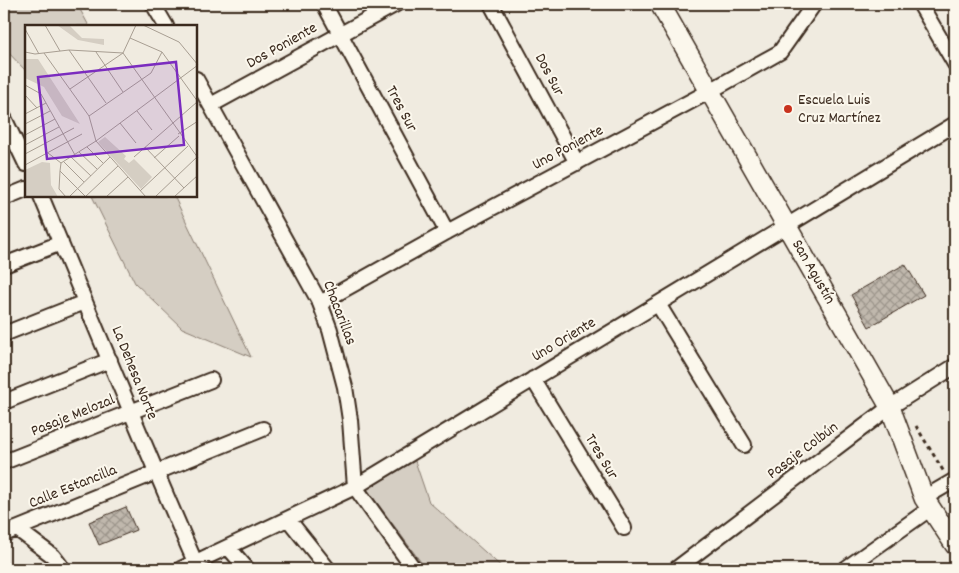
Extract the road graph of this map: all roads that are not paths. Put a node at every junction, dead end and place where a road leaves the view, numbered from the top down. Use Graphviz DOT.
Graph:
graph roads {
  1 [pos="153,4"];
  2 [pos="324,4"];
  3 [pos="396,4"];
  4 [pos="491,4"];
  5 [pos="660,4"];
  6 [pos="814,4"];
  7 [pos="920,4"];
  8 [pos="165,25"];
  9 [pos="341,34"];
  10 [pos="955,64"];
  11 [pos="198,82"];
  12 [pos="710,91"];
  13 [pos="211,105"];
  14 [pos="4,118"];
  15 [pos="955,124"];
  16 [pos="25,162"];
  17 [pos="577,162"];
  18 [pos="25,189"];
  19 [pos="4,198"];
  20 [pos="42,198"];
  21 [pos="786,226"];
  22 [pos="447,232"];
  23 [pos="60,243"];
  24 [pos="4,265"];
  25 [pos="86,302"];
  26 [pos="320,303"];
  27 [pos="658,304"];
  28 [pos="4,334"];
  29 [pos="110,360"];
  30 [pos="955,366"];
  31 [pos="533,379"];
  32 [pos="211,380"];
  33 [pos="4,402"];
  34 [pos="890,407"];
  35 [pos="132,411"];
  36 [pos="263,429"];
  37 [pos="744,445"];
  38 [pos="4,462"];
  39 [pos="155,472"];
  40 [pos="953,482"];
  41 [pos="355,487"];
  42 [pos="927,503"];
  43 [pos="288,519"];
  44 [pos="624,528"];
  45 [pos="10,531"];
  46 [pos="955,545"];
  47 [pos="228,547"];
  48 [pos="195,562"];
  49 [pos="682,567"];
  50 [pos="63,569"];
  51 [pos="181,569"];
  52 [pos="247,569"];
  53 [pos="328,569"];
  54 [pos="414,569"];
  55 [pos="845,569"];
  1 -- 8 [label="street"];
  2 -- 9 [label="street, Tres Sur"];
  3 -- 9 [label="street, Dos Poniente"];
  4 -- 17 [label="street, Dos Sur"];
  5 -- 12 [label="street, San Agustín"];
  6 -- 12 [label="street, Uno Poniente"];
  7 -- 10 [label="street"];
  9 -- 13 [label="street, Dos Poniente"];
  9 -- 22 [label="street, Tres Sur"];
  11 -- 13 [label="street, Chacarillas"];
  12 -- 17 [label="street, Uno Poniente"];
  12 -- 21 [label="street, San Agustín"];
  13 -- 26 [label="street, Chacarillas"];
  14 -- 16 [label="street"];
  15 -- 21 [label="street, Uno Oriente"];
  17 -- 22 [label="street, Uno Poniente"];
  18 -- 19 [label="street"];
  20 -- 23 [label="street, La Dehesa Norte"];
  21 -- 27 [label="street, Uno Oriente"];
  21 -- 34 [label="street, San Agustín"];
  22 -- 26 [label="street, Uno Poniente"];
  23 -- 24 [label="street"];
  23 -- 25 [label="street, La Dehesa Norte"];
  25 -- 28 [label="street"];
  25 -- 29 [label="street, La Dehesa Norte"];
  26 -- 41 [label="street, Chacarillas"];
  27 -- 31 [label="street, Uno Oriente"];
  27 -- 37 [label="street"];
  29 -- 33 [label="street"];
  29 -- 35 [label="street, La Dehesa Norte"];
  30 -- 34 [label="street, Pasaje Colbún"];
  31 -- 41 [label="street, Uno Oriente"];
  31 -- 44 [label="street, Tres Sur"];
  32 -- 35 [label="street, Pasaje Melozal"];
  34 -- 42 [label="street, San Agustín"];
  34 -- 49 [label="street, Pasaje Colbún"];
  35 -- 38 [label="street, Pasaje Melozal"];
  35 -- 39 [label="street, La Dehesa Norte"];
  36 -- 39 [label="street, Calle Estancilla"];
  39 -- 45 [label="street, Calle Estancilla"];
  39 -- 48 [label="street, La Dehesa Norte"];
  40 -- 42 [label="street"];
  41 -- 43 [label="street, Uno Oriente"];
  41 -- 54 [label="street"];
  42 -- 46 [label="street, San Agustín"];
  42 -- 55 [label="street"];
  43 -- 47 [label="street, Uno Oriente"];
  43 -- 53 [label="street"];
  45 -- 50 [label="street"];
  47 -- 48 [label="street, Uno Oriente"];
  47 -- 52 [label="street"];
  48 -- 51 [label="street, Uno Oriente"];
}
